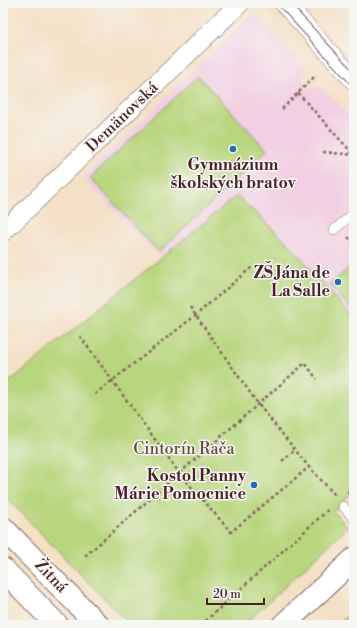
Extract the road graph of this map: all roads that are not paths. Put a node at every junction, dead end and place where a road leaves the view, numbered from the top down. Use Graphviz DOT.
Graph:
graph roads {
  1 [pos="240,3"];
  2 [pos="284,3"];
  3 [pos="354,80"];
  4 [pos="354,213"];
  5 [pos="334,230"];
  6 [pos="3,232"];
  7 [pos="339,504"];
  8 [pos="354,519"];
  9 [pos="3,528"];
  10 [pos="354,559"];
  11 [pos="3,569"];
  12 [pos="57,625"];
  13 [pos="98,625"];
  14 [pos="283,625"];
  1 -- 6 [label="street, Demänovská"];
  2 -- 3 [label="street"];
  4 -- 5 [label="lane"];
  7 -- 8 [label="lane"];
  9 -- 13 [label="main road, Žitná"];
  10 -- 14 [label="main road"];
  11 -- 12 [label="main road, Žitná"];
}
